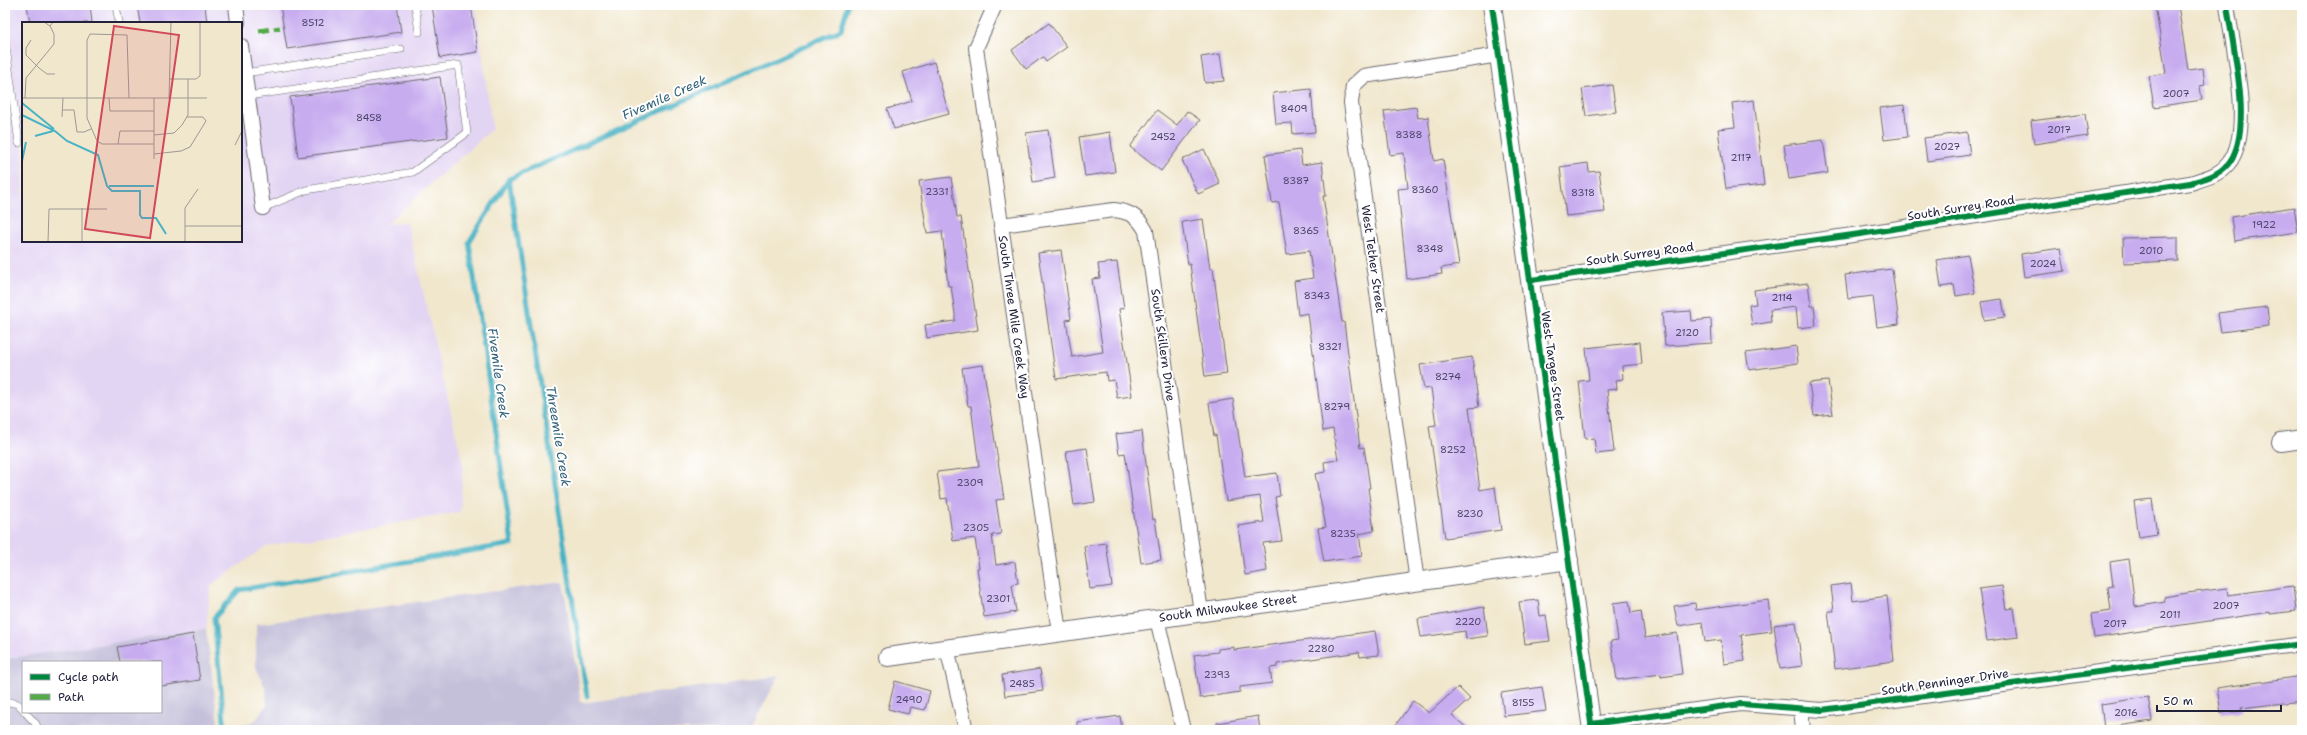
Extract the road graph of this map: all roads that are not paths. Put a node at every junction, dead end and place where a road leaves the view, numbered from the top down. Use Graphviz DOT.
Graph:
graph roads {
  1 [pos="116,5"];
  2 [pos="236,5"];
  3 [pos="414,5"];
  4 [pos="995,5"];
  5 [pos="1492,5"];
  6 [pos="2227,5"];
  7 [pos="119,22"];
  8 [pos="238,22"];
  9 [pos="419,32"];
  10 [pos="5,40"];
  11 [pos="401,49"];
  12 [pos="242,53"];
  13 [pos="1499,55"];
  14 [pos="245,73"];
  15 [pos="248,96"];
  16 [pos="19,144"];
  17 [pos="263,208"];
  18 [pos="1001,225"];
  19 [pos="1530,280"];
  20 [pos="2302,439"];
  21 [pos="2281,442"];
  22 [pos="1569,560"];
  23 [pos="1417,582"];
  24 [pos="1201,612"];
  25 [pos="1157,619"];
  26 [pos="1059,632"];
  27 [pos="2302,644"];
  28 [pos="947,648"];
  29 [pos="888,657"];
  30 [pos="5,701"];
  31 [pos="22,708"];
  32 [pos="1800,708"];
  33 [pos="26,713"];
  34 [pos="1592,727"];
  35 [pos="38,730"];
  36 [pos="966,730"];
  37 [pos="1183,730"];
  38 [pos="1803,730"];
  1 -- 7 [label="lane"];
  2 -- 8 [label="street"];
  3 -- 9 [label="lane"];
  4 -- 18 [label="street, South Three Mile Creek Way"];
  5 -- 13 [label="street, West Targee Street"];
  6 -- 19 [label="street, South Surrey Road"];
  10 -- 16 [label="lane"];
  11 -- 14 [label="lane"];
  12 -- 14 [label="street"];
  13 -- 19 [label="street, West Targee Street"];
  13 -- 23 [label="street, West Tether Street"];
  14 -- 15 [label="street"];
  15 -- 17 [label="street"];
  15 -- 17 [label="lane"];
  18 -- 24 [label="street, South Skillern Drive"];
  18 -- 26 [label="street, South Three Mile Creek Way"];
  19 -- 22 [label="street, West Targee Street"];
  20 -- 21 [label="street"];
  22 -- 23 [label="street, South Milwaukee Street"];
  22 -- 34 [label="street, West Targee Street"];
  23 -- 24 [label="street, South Milwaukee Street"];
  24 -- 25 [label="street, South Milwaukee Street"];
  25 -- 26 [label="street, South Milwaukee Street"];
  25 -- 37 [label="street"];
  26 -- 28 [label="street, South Milwaukee Street"];
  27 -- 32 [label="street, South Penninger Drive"];
  28 -- 29 [label="street, South Milwaukee Street"];
  28 -- 36 [label="street"];
  30 -- 31 [label="lane"];
  32 -- 34 [label="street, South Penninger Drive"];
  32 -- 38 [label="street"];
  33 -- 35 [label="lane"];
}
